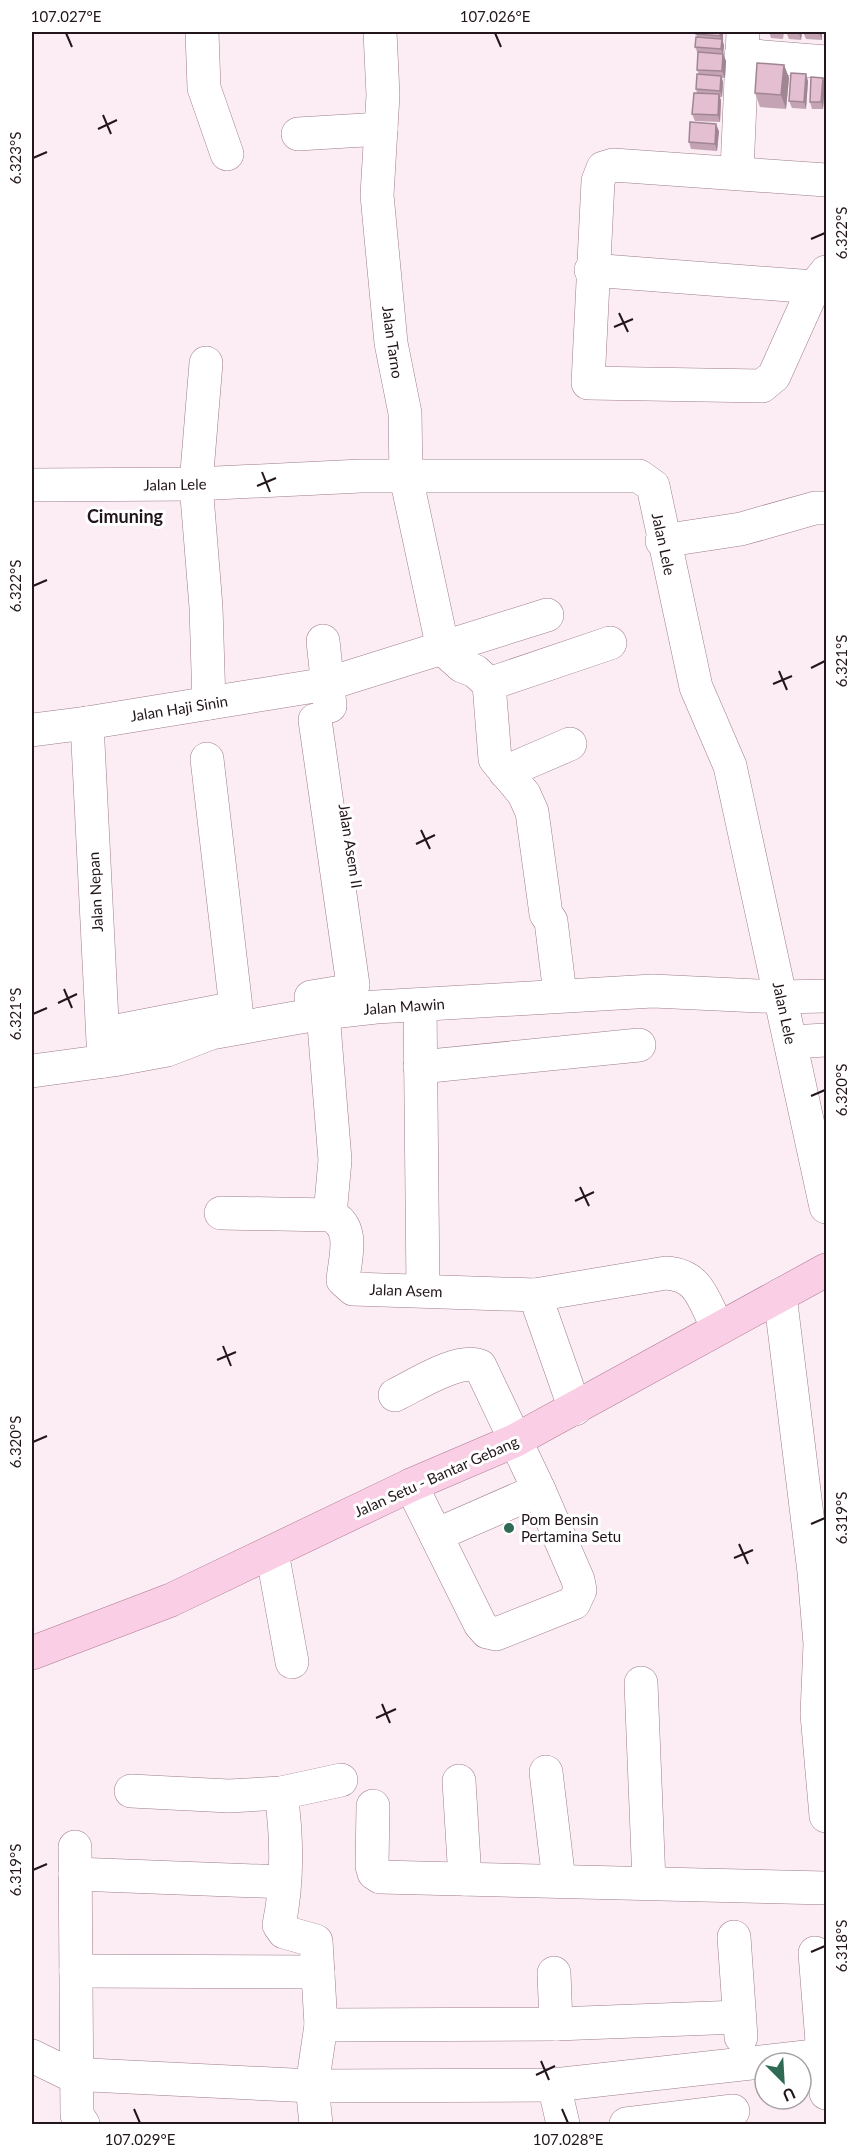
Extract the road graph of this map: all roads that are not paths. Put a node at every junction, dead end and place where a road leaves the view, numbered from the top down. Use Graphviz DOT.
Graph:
graph roads {
  1 [pos="202,32"];
  2 [pos="380,32"];
  3 [pos="742,43"];
  4 [pos="826,62"];
  5 [pos="381,129"];
  6 [pos="298,134"];
  7 [pos="227,154"];
  8 [pos="737,171"];
  9 [pos="826,180"];
  10 [pos="591,270"];
  11 [pos="820,280"];
  12 [pos="206,363"];
  13 [pos="406,477"];
  14 [pos="196,484"];
  15 [pos="32,485"];
  16 [pos="826,508"];
  17 [pos="663,541"];
  18 [pos="547,615"];
  19 [pos="323,641"];
  20 [pos="610,643"];
  21 [pos="443,649"];
  22 [pos="327,684"];
  23 [pos="489,684"];
  24 [pos="209,703"];
  25 [pos="315,720"];
  26 [pos="87,723"];
  27 [pos="32,730"];
  28 [pos="570,744"];
  29 [pos="207,759"];
  30 [pos="505,772"];
  31 [pos="108,793"];
  32 [pos="560,994"];
  33 [pos="826,996"];
  34 [pos="782,998"];
  35 [pos="420,1005"];
  36 [pos="376,1007"];
  37 [pos="236,1008"];
  38 [pos="322,1013"];
  39 [pos="826,1040"];
  40 [pos="791,1042"];
  41 [pos="639,1045"];
  42 [pos="113,1050"];
  43 [pos="420,1067"];
  44 [pos="32,1071"];
  45 [pos="826,1207"];
  46 [pos="220,1213"];
  47 [pos="330,1215"];
  48 [pos="826,1270"];
  49 [pos="423,1290"];
  50 [pos="535,1295"];
  51 [pos="780,1295"];
  52 [pos="718,1328"];
  53 [pos="395,1395"];
  54 [pos="575,1408"];
  55 [pos="514,1441"];
  56 [pos="411,1485"];
  57 [pos="539,1490"];
  58 [pos="436,1535"];
  59 [pos="272,1552"];
  60 [pos="32,1653"];
  61 [pos="292,1662"];
  62 [pos="640,1683"];
  63 [pos="546,1772"];
  64 [pos="341,1780"];
  65 [pos="459,1781"];
  66 [pos="130,1791"];
  67 [pos="281,1793"];
  68 [pos="373,1806"];
  69 [pos="826,1816"];
  70 [pos="465,1879"];
  71 [pos="559,1881"];
  72 [pos="285,1882"];
  73 [pos="649,1882"];
  74 [pos="826,1888"];
  75 [pos="734,1937"];
  76 [pos="815,1953"];
  77 [pos="76,1971"];
  78 [pos="318,1972"];
  79 [pos="554,1973"];
  80 [pos="739,2017"];
  81 [pos="556,2024"];
  82 [pos="321,2025"];
  83 [pos="32,2056"];
  84 [pos="825,2059"];
  85 [pos="744,2063"];
  86 [pos="76,2074"];
  87 [pos="554,2085"];
  88 [pos="312,2086"];
  89 [pos="826,2093"];
  90 [pos="733,2111"];
  91 [pos="83,2124"];
  92 [pos="316,2124"];
  93 [pos="563,2124"];
  94 [pos="626,2124"];
  1 -- 7 [label="street"];
  2 -- 5 [label="street, Jalan Tarno"];
  3 -- 4 [label="street"];
  3 -- 8 [label="street"];
  5 -- 6 [label="street"];
  5 -- 13 [label="street, Jalan Tarno"];
  8 -- 9 [label="street"];
  8 -- 10 [label="street"];
  10 -- 11 [label="street"];
  10 -- 11 [label="street"];
  12 -- 14 [label="street"];
  13 -- 14 [label="street, Jalan Lele"];
  13 -- 17 [label="street, Jalan Lele"];
  13 -- 21 [label="street, Jalan Tarno"];
  14 -- 15 [label="street, Jalan Lele"];
  14 -- 24 [label="street"];
  16 -- 17 [label="street"];
  17 -- 34 [label="street, Jalan Lele"];
  18 -- 21 [label="street, Jalan Haji Sinin"];
  19 -- 22 [label="street, Jalan Asem II"];
  20 -- 23 [label="street"];
  21 -- 22 [label="street, Jalan Haji Sinin"];
  21 -- 23 [label="street"];
  22 -- 24 [label="street, Jalan Haji Sinin"];
  22 -- 36 [label="street, Jalan Asem II"];
  23 -- 30 [label="street"];
  24 -- 26 [label="street, Jalan Haji Sinin"];
  25 -- 37 [label="street"];
  26 -- 27 [label="street, Jalan Haji Sinin"];
  26 -- 42 [label="street, Jalan Nepan"];
  28 -- 30 [label="street"];
  29 -- 37 [label="street"];
  30 -- 32 [label="street"];
  31 -- 42 [label="street"];
  32 -- 34 [label="street, Jalan Mawin"];
  32 -- 35 [label="street, Jalan Mawin"];
  33 -- 34 [label="street, Jalan Mawin"];
  34 -- 40 [label="street, Jalan Lele"];
  35 -- 36 [label="street, Jalan Mawin"];
  35 -- 43 [label="street"];
  36 -- 38 [label="street, Jalan Mawin"];
  37 -- 42 [label="street"];
  38 -- 42 [label="street, Jalan Mawin"];
  38 -- 47 [label="street"];
  39 -- 40 [label="street"];
  40 -- 45 [label="street, Jalan Lele"];
  41 -- 43 [label="street"];
  42 -- 44 [label="street, Jalan Mawin"];
  43 -- 49 [label="street"];
  46 -- 47 [label="street"];
  47 -- 49 [label="street, Jalan Asem"];
  48 -- 51 [label="main road, Jalan Setu - Bantar Gebang"];
  49 -- 50 [label="street, Jalan Asem"];
  50 -- 52 [label="street, Jalan Asem"];
  50 -- 54 [label="street"];
  51 -- 52 [label="main road, Jalan Setu - Bantar Gebang"];
  51 -- 69 [label="street"];
  52 -- 54 [label="main road, Jalan Setu - Bantar Gebang"];
  53 -- 55 [label="street"];
  54 -- 55 [label="main road, Jalan Setu - Bantar Gebang"];
  55 -- 56 [label="main road, Jalan Setu - Bantar Gebang"];
  55 -- 57 [label="street"];
  56 -- 58 [label="street"];
  56 -- 59 [label="main road, Jalan Setu - Bantar Gebang"];
  57 -- 58 [label="street"];
  57 -- 58 [label="street"];
  59 -- 60 [label="main road, Jalan Setu - Bantar Gebang"];
  59 -- 61 [label="street"];
  62 -- 73 [label="street"];
  63 -- 71 [label="street"];
  64 -- 67 [label="street"];
  65 -- 70 [label="street"];
  66 -- 67 [label="street"];
  67 -- 72 [label="street"];
  68 -- 70 [label="street"];
  70 -- 71 [label="street"];
  71 -- 73 [label="street"];
  72 -- 77 [label="street"];
  72 -- 78 [label="street"];
  73 -- 74 [label="street"];
  75 -- 80 [label="street"];
  76 -- 84 [label="street"];
  77 -- 78 [label="street"];
  77 -- 86 [label="street"];
  78 -- 82 [label="street"];
  79 -- 81 [label="street"];
  80 -- 81 [label="street"];
  80 -- 85 [label="street"];
  81 -- 82 [label="street"];
  82 -- 88 [label="street"];
  83 -- 86 [label="street"];
  84 -- 85 [label="street"];
  84 -- 89 [label="street"];
  85 -- 87 [label="street"];
  86 -- 88 [label="street"];
  86 -- 91 [label="street"];
  87 -- 88 [label="street"];
  87 -- 93 [label="street"];
  88 -- 92 [label="street"];
  90 -- 94 [label="street"];
}
